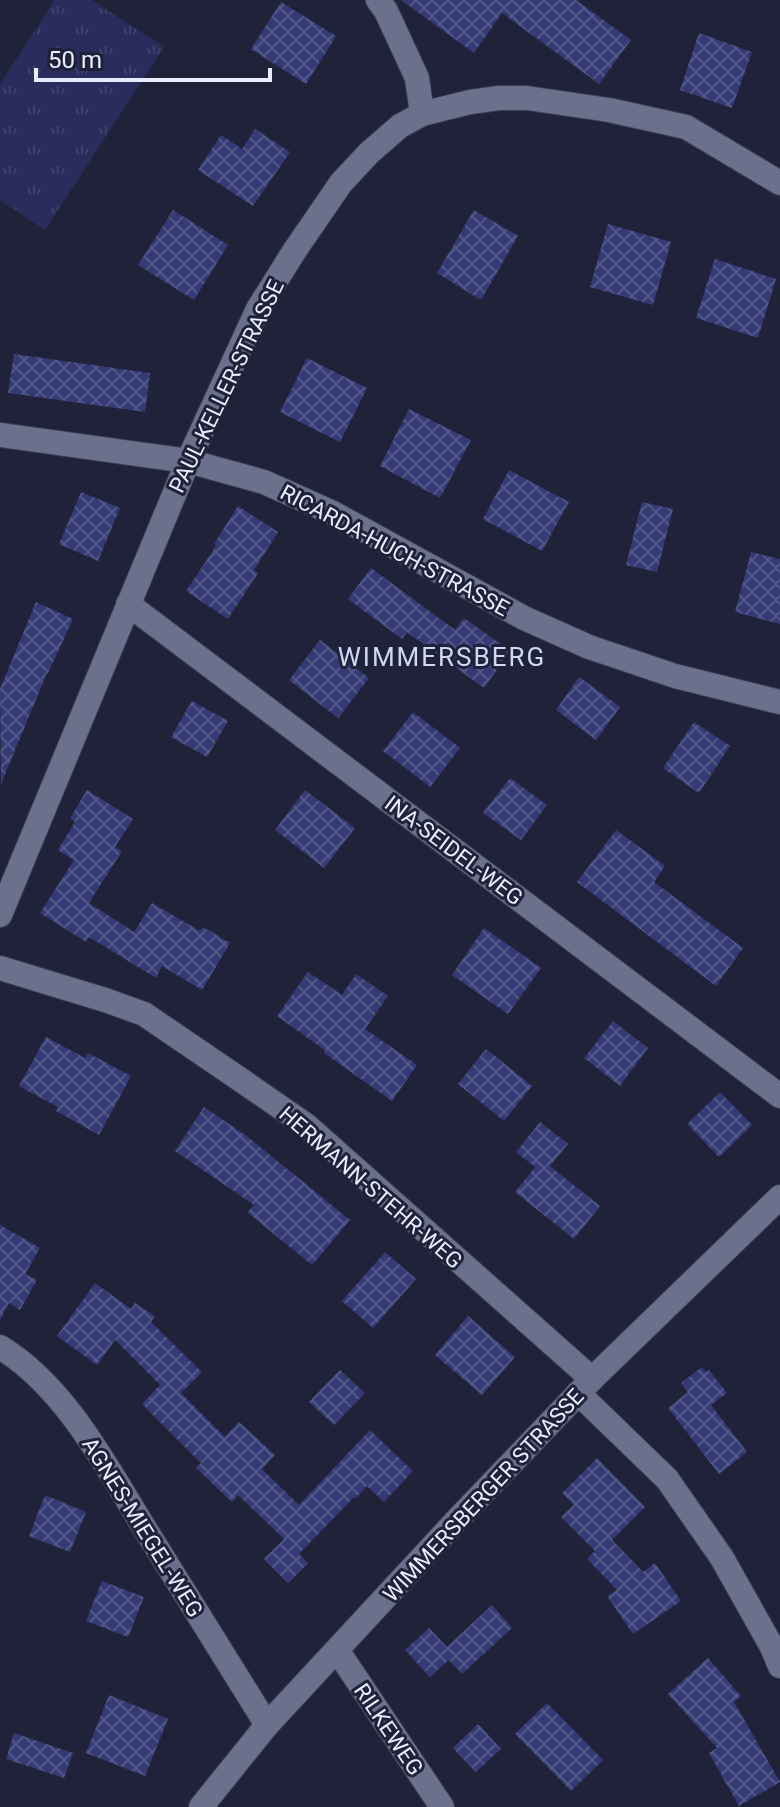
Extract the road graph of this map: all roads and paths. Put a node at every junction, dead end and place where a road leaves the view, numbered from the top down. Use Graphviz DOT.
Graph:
graph roads {
  1 [pos="378,0"];
  2 [pos="422,114"];
  3 [pos="780,183"];
  4 [pos="0,435"];
  5 [pos="188,461"];
  6 [pos="128,604"];
  7 [pos="780,702"];
  8 [pos="0,915"];
  9 [pos="0,968"];
  10 [pos="780,1096"];
  11 [pos="780,1197"];
  12 [pos="0,1347"];
  13 [pos="585,1386"];
  14 [pos="337,1650"];
  15 [pos="780,1666"];
  16 [pos="267,1725"];
  17 [pos="201,1807"];
  18 [pos="442,1807"];
  1 -- 2 [label="street"];
  2 -- 3 [label="street, PAUL-KELLER-STRASSE"];
  2 -- 5 [label="street, PAUL-KELLER-STRASSE"];
  4 -- 5 [label="street, RICARDA-HUCH-STRASSE"];
  5 -- 6 [label="street, PAUL-KELLER-STRASSE"];
  5 -- 7 [label="street, RICARDA-HUCH-STRASSE"];
  6 -- 8 [label="street, PAUL-KELLER-STRASSE"];
  6 -- 10 [label="street, INA-SEIDEL-WEG"];
  9 -- 13 [label="street, HERMANN-STEHR-WEG"];
  11 -- 13 [label="street, WIMMERSBERGER STRASSE"];
  12 -- 16 [label="street, AGNES-MIEGEL-WEG"];
  13 -- 14 [label="street, WIMMERSBERGER STRASSE"];
  13 -- 15 [label="street, HERMANN-STEHR-WEG"];
  14 -- 16 [label="street, WIMMERSBERGER STRASSE"];
  14 -- 18 [label="street, RILKEWEG"];
  16 -- 17 [label="street, WIMMERSBERGER STRASSE"];
}
